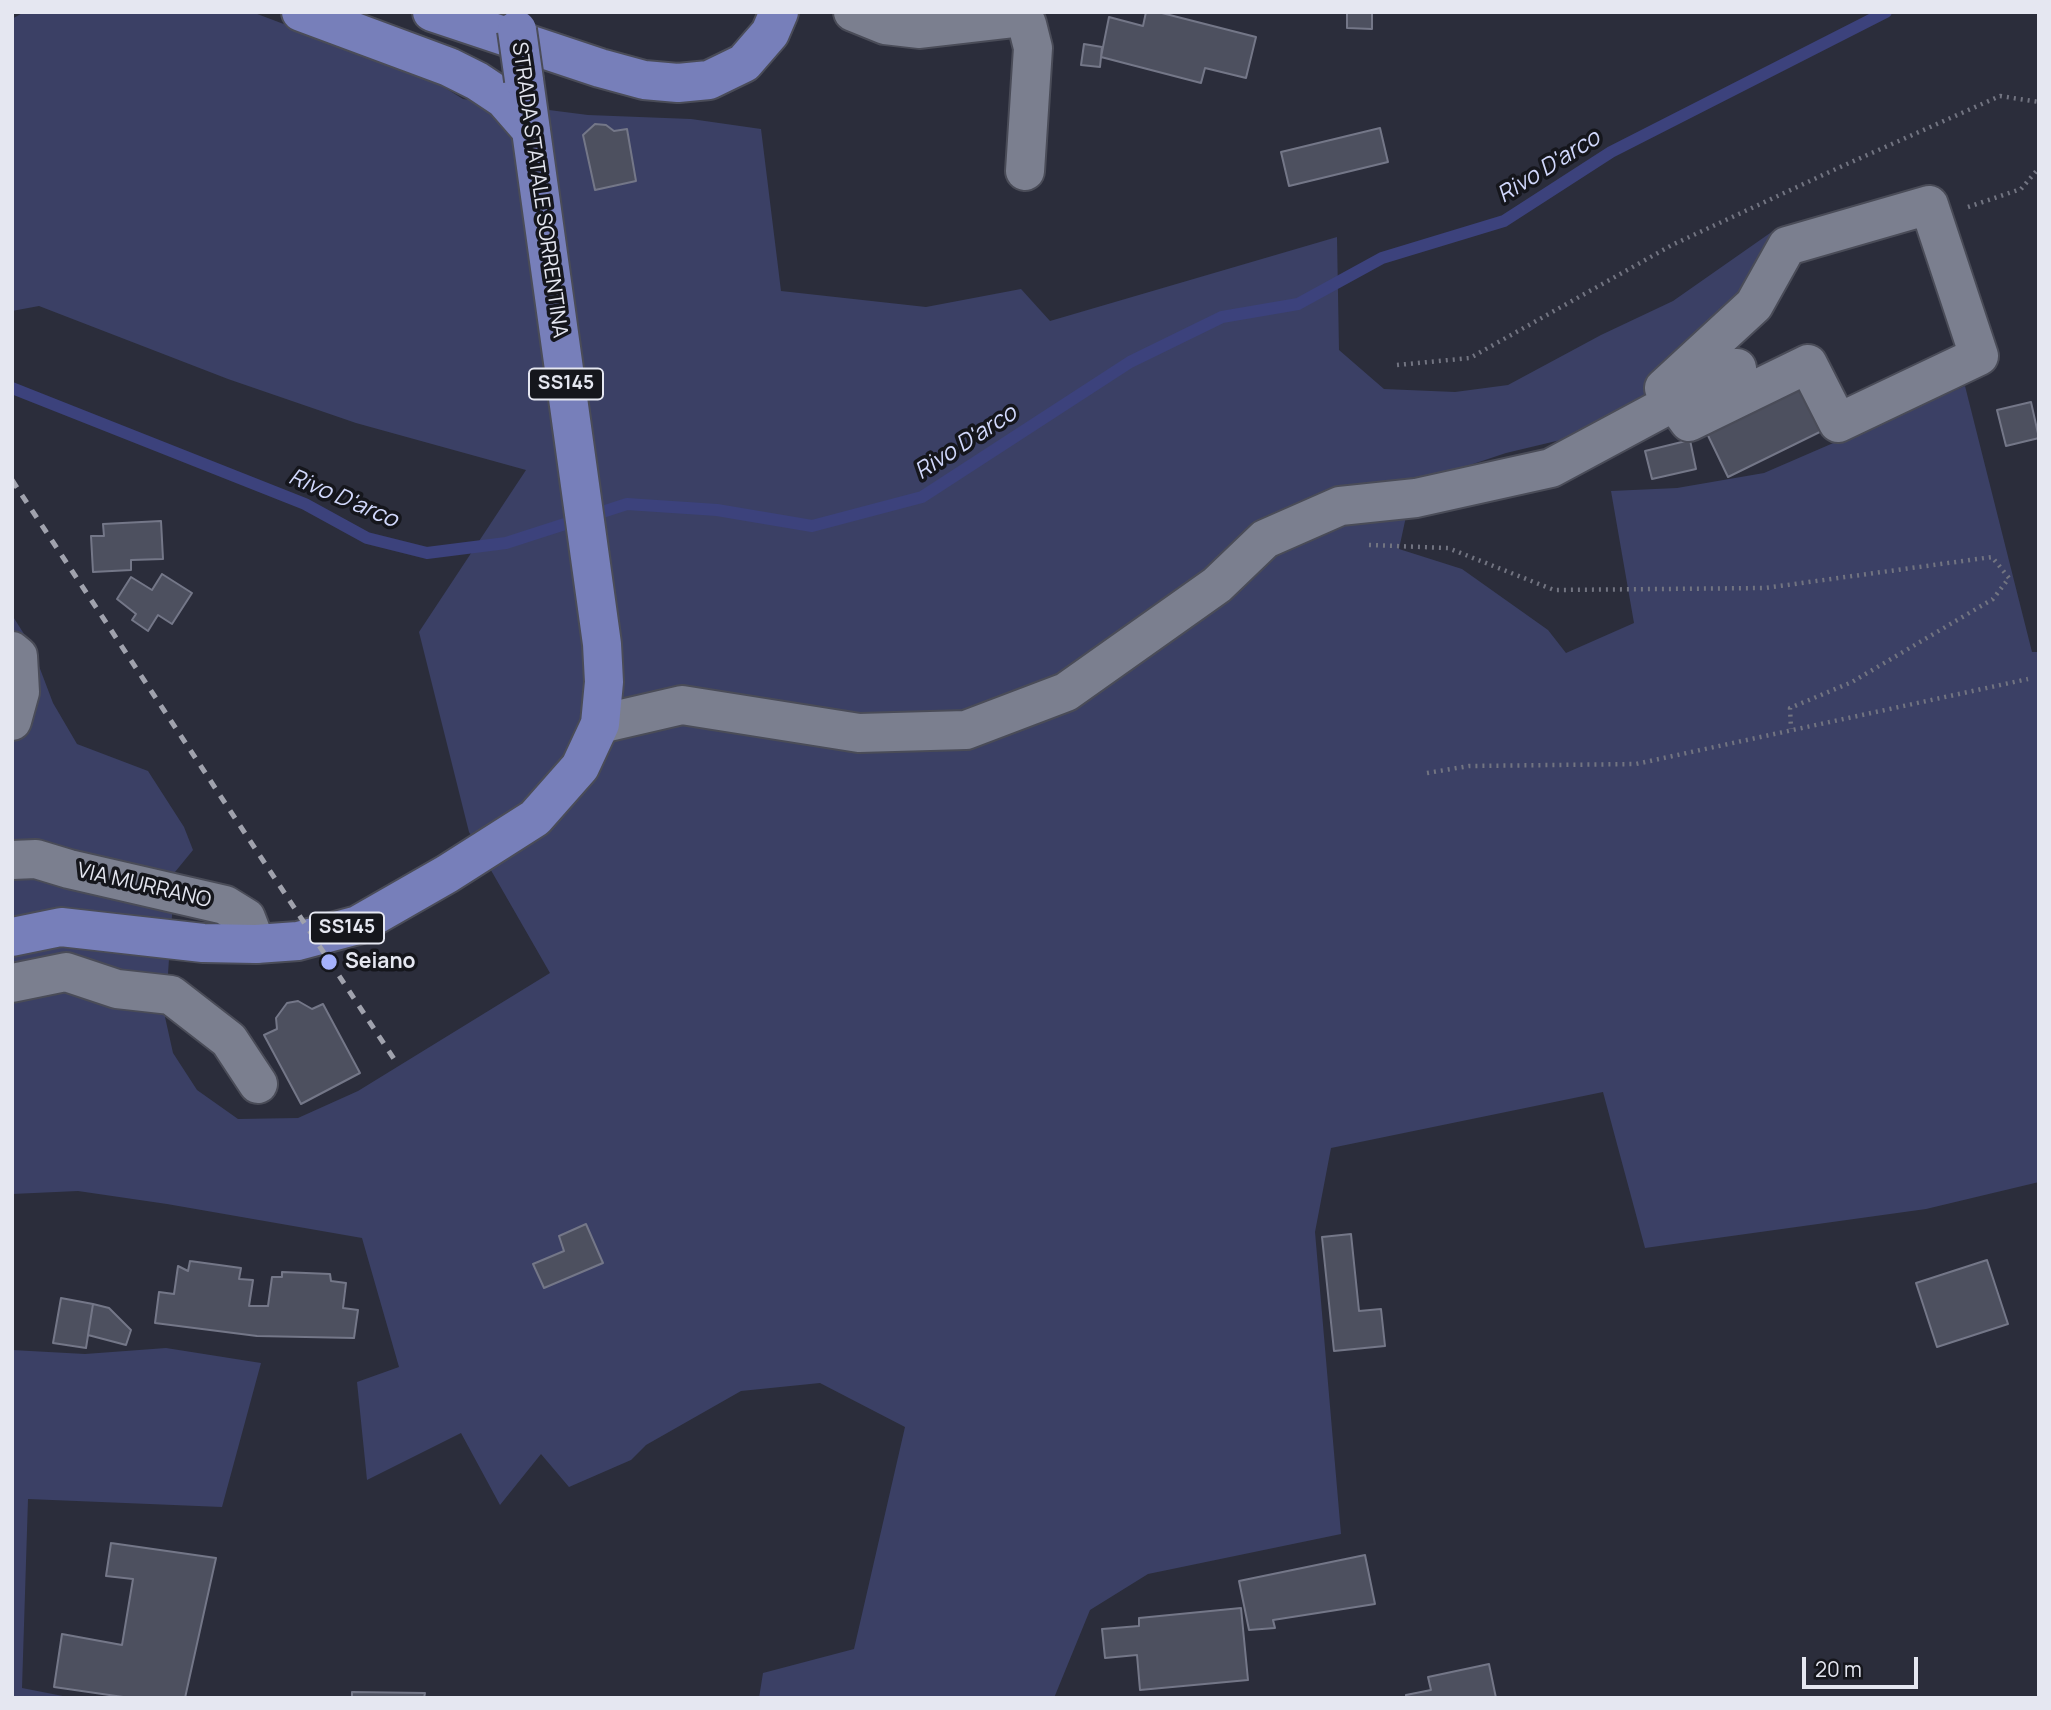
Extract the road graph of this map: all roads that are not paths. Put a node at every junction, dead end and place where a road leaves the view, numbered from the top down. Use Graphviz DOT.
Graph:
graph roads {
  1 [pos="301,12"];
  2 [pos="432,12"];
  3 [pos="779,12"];
  4 [pos="853,12"];
  5 [pos="519,21"];
  6 [pos="533,148"];
  7 [pos="1025,171"];
  8 [pos="1737,368"];
  9 [pos="1674,402"];
  10 [pos="12,651"];
  11 [pos="12,721"];
  12 [pos="600,724"];
  13 [pos="12,860"];
  14 [pos="12,937"];
  15 [pos="257,944"];
  16 [pos="12,983"];
  17 [pos="258,1084"];
  1 -- 6 [label="main road"];
  2 -- 3 [label="main road"];
  4 -- 7 [label="street"];
  5 -- 6 [label="main road, STRADA STATALE SORRENTINA / SS145, bridge"];
  6 -- 12 [label="main road, STRADA STATALE SORRENTINA / SS145"];
  8 -- 9 [label="street"];
  9 -- 9 [label="street"];
  9 -- 12 [label="street"];
  10 -- 11 [label="street"];
  12 -- 15 [label="main road, STRADA STATALE SORRENTINA / SS145"];
  13 -- 15 [label="street, VIA MURRANO"];
  14 -- 15 [label="main road, STRADA STATALE SORRENTINA / SS145"];
  16 -- 17 [label="street"];
}
